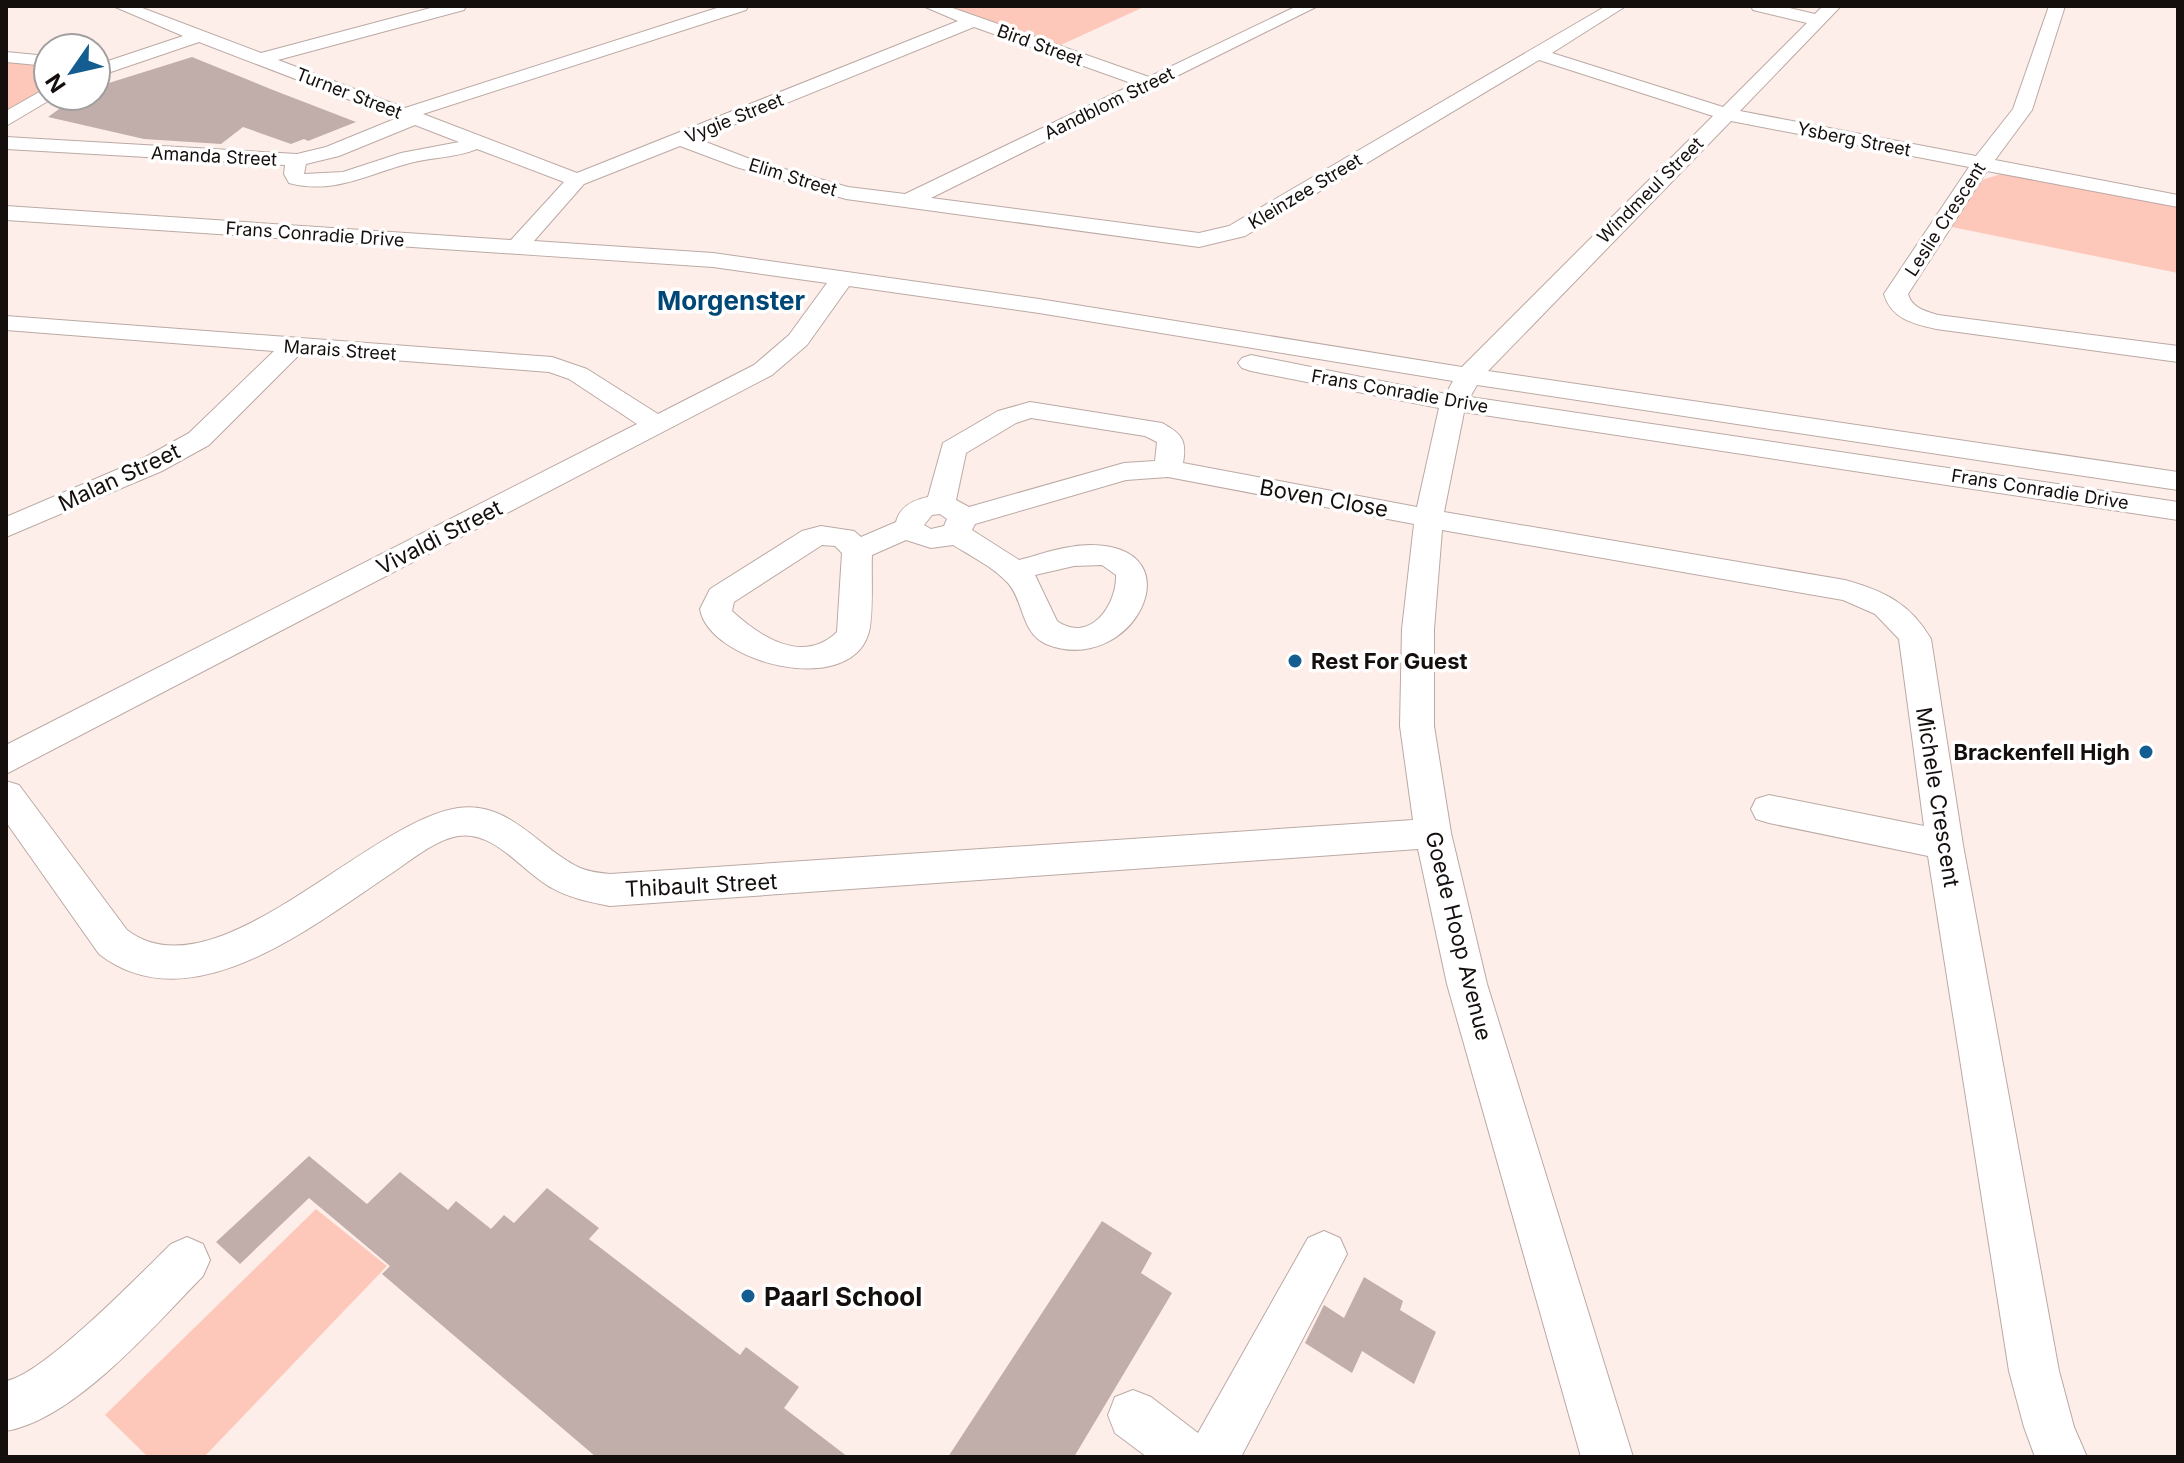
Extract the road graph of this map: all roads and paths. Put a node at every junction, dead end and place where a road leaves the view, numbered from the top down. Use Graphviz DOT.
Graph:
graph roads {
  1 [pos="121,6"];
  2 [pos="458,6"];
  3 [pos="740,6"];
  4 [pos="931,6"];
  5 [pos="1310,6"];
  6 [pos="1618,6"];
  7 [pos="1759,6"];
  8 [pos="1833,6"];
  9 [pos="2057,6"];
  10 [pos="1818,20"];
  11 [pos="974,21"];
  12 [pos="200,36"];
  13 [pos="1537,54"];
  14 [pos="6,57"];
  15 [pos="32,59"];
  16 [pos="260,59"];
  17 [pos="112,66"];
  18 [pos="1149,83"];
  19 [pos="32,103"];
  20 [pos="1725,114"];
  21 [pos="410,116"];
  22 [pos="6,120"];
  23 [pos="681,139"];
  24 [pos="477,142"];
  25 [pos="6,143"];
  26 [pos="297,160"];
  27 [pos="1981,164"];
  28 [pos="577,180"];
  29 [pos="908,201"];
  30 [pos="2178,201"];
  31 [pos="6,213"];
  32 [pos="517,247"];
  33 [pos="838,285"];
  34 [pos="6,323"];
  35 [pos="293,347"];
  36 [pos="2178,354"];
  37 [pos="1461,389"];
  38 [pos="657,425"];
  39 [pos="1168,469"];
  40 [pos="2178,481"];
  41 [pos="2178,511"];
  42 [pos="1429,517"];
  43 [pos="953,519"];
  44 [pos="6,528"];
  45 [pos="857,550"];
  46 [pos="1014,571"];
  47 [pos="6,761"];
  48 [pos="6,795"];
  49 [pos="1769,809"];
  50 [pos="1433,833"];
  51 [pos="1945,845"];
  52 [pos="1324,1254"];
  53 [pos="187,1260"];
  54 [pos="6,1406"];
  55 [pos="1133,1415"];
  56 [pos="1189,1457"];
  57 [pos="1213,1457"];
  58 [pos="1607,1457"];
  59 [pos="2061,1457"];
  1 -- 12 [label="street, Turner Street"];
  2 -- 16 [label="street"];
  3 -- 21 [label="street, Amanda Street"];
  4 -- 11 [label="street, Bird Street"];
  5 -- 18 [label="street, Aandblom Street"];
  6 -- 13 [label="street, Kleinzee Street"];
  7 -- 10 [label="street"];
  8 -- 10 [label="street, Windmeul Street"];
  9 -- 27 [label="street, Leslie Crescent"];
  10 -- 20 [label="street, Windmeul Street"];
  11 -- 18 [label="street, Bird Street"];
  11 -- 23 [label="street, Vygie Street"];
  12 -- 16 [label="street, Turner Street"];
  12 -- 17 [label="street"];
  13 -- 20 [label="street, Ysberg Street"];
  13 -- 29 [label="street, Kleinzee Street"];
  14 -- 15 [label="street"];
  16 -- 21 [label="street, Turner Street"];
  18 -- 29 [label="street, Aandblom Street"];
  19 -- 22 [label="street"];
  20 -- 27 [label="street, Ysberg Street"];
  20 -- 37 [label="street, Windmeul Street"];
  21 -- 24 [label="street, Turner Street"];
  21 -- 26 [label="street, Amanda Street"];
  23 -- 28 [label="street, Vygie Street"];
  23 -- 29 [label="street, Elim Street"];
  24 -- 26 [label="street"];
  24 -- 28 [label="street, Turner Street"];
  25 -- 26 [label="street, Amanda Street"];
  27 -- 30 [label="street, Ysberg Street"];
  27 -- 36 [label="street, Leslie Crescent"];
  28 -- 32 [label="street, Vygie Street"];
  31 -- 32 [label="street, Frans Conradie Drive"];
  32 -- 33 [label="street, Frans Conradie Drive"];
  33 -- 37 [label="street, Frans Conradie Drive"];
  33 -- 38 [label="street, Vivaldi Street"];
  34 -- 35 [label="street, Marais Street"];
  35 -- 38 [label="street, Marais Street"];
  35 -- 44 [label="street, Malan Street"];
  37 -- 40 [label="street, Frans Conradie Drive"];
  37 -- 41 [label="street, Frans Conradie Drive"];
  37 -- 42 [label="street, Goede Hoop Avenue"];
  38 -- 47 [label="street, Vivaldi Street"];
  39 -- 42 [label="street, Boven Close"];
  39 -- 43 [label="street, Boven Close"];
  39 -- 43 [label="street"];
  42 -- 50 [label="street, Goede Hoop Avenue"];
  42 -- 51 [label="street, Michele Crescent"];
  43 -- 45 [label="street, Boven Close"];
  43 -- 46 [label="street"];
  45 -- 45 [label="street"];
  48 -- 50 [label="street, Thibault Street"];
  49 -- 51 [label="street"];
  50 -- 58 [label="street, Goede Hoop Avenue"];
  51 -- 59 [label="street, Michele Crescent"];
  52 -- 57 [label="street"];
  53 -- 54 [label="street"];
  55 -- 56 [label="street"];
}
